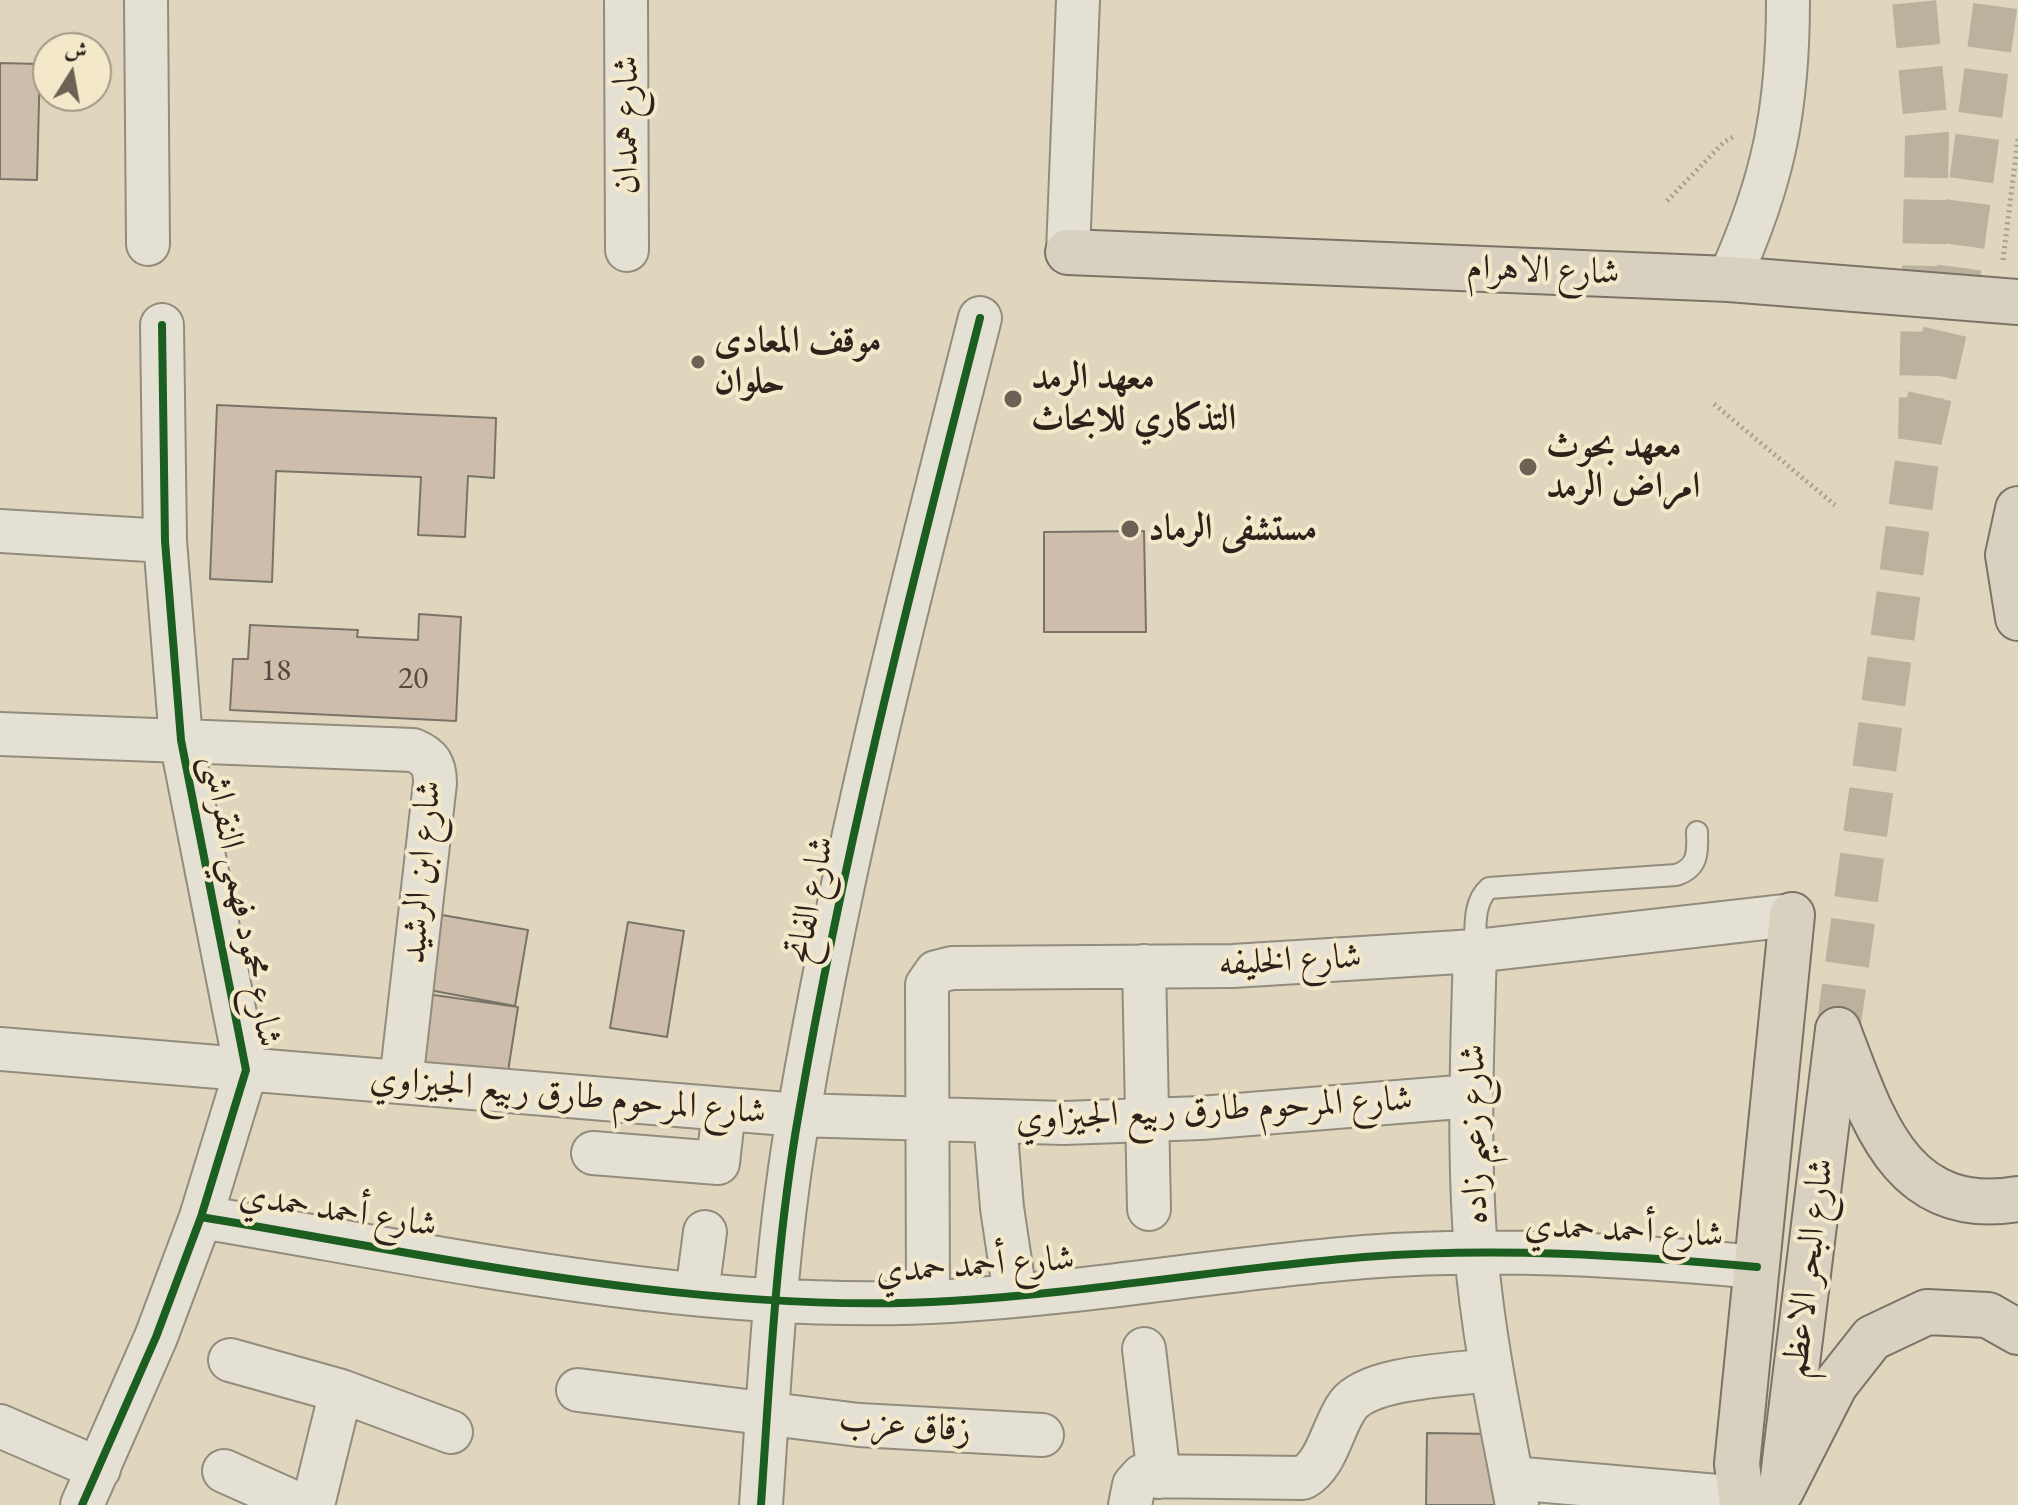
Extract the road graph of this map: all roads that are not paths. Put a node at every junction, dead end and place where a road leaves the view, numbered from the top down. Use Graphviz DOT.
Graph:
graph roads {
  1 [pos="146,0"];
  2 [pos="626,0"];
  3 [pos="1078,0"];
  4 [pos="1788,0"];
  5 [pos="148,244"];
  6 [pos="627,250"];
  7 [pos="1068,252"];
  8 [pos="1729,279"];
  9 [pos="2008,301"];
  10 [pos="980,318"];
  11 [pos="162,325"];
  12 [pos="2018,509"];
  13 [pos="0,531"];
  14 [pos="165,541"];
  15 [pos="2018,618"];
  16 [pos="0,734"];
  17 [pos="181,740"];
  18 [pos="1697,832"];
  19 [pos="1792,915"];
  20 [pos="1475,951"];
  21 [pos="1144,966"];
  22 [pos="0,1049"];
  23 [pos="246,1070"];
  24 [pos="401,1082"];
  25 [pos="1471,1096"];
  26 [pos="724,1109"];
  27 [pos="798,1115"];
  28 [pos="927,1118"];
  29 [pos="1147,1120"];
  30 [pos="995,1121"];
  31 [pos="593,1153"];
  32 [pos="2018,1199"];
  33 [pos="1149,1209"];
  34 [pos="201,1217"];
  35 [pos="705,1232"];
  36 [pos="1476,1251"];
  37 [pos="1757,1267"];
  38 [pos="697,1293"];
  39 [pos="1015,1294"];
  40 [pos="775,1301"];
  41 [pos="928,1301"];
  42 [pos="2018,1332"];
  43 [pos="1144,1349"];
  44 [pos="230,1360"];
  45 [pos="1491,1370"];
  46 [pos="578,1390"];
  47 [pos="341,1391"];
  48 [pos="768,1413"];
  49 [pos="0,1426"];
  50 [pos="451,1432"];
  51 [pos="1042,1435"];
  52 [pos="224,1471"];
  53 [pos="90,1487"];
  54 [pos="1144,1491"];
  55 [pos="1515,1491"];
  56 [pos="1761,1500"];
  57 [pos="300,1505"];
  58 [pos="313,1505"];
  59 [pos="761,1505"];
  1 -- 5 [label="street"];
  2 -- 6 [label="street, شارع همدان"];
  3 -- 7 [label="street"];
  4 -- 8 [label="street"];
  7 -- 8 [label="main road, شارع الاهرام"];
  8 -- 9 [label="main road, شارع الاهرام"];
  10 -- 27 [label="street, شارع الفاتح"];
  11 -- 14 [label="street, شارع محمود فهمي النقراشى"];
  12 -- 15 [label="main road"];
  13 -- 14 [label="street"];
  14 -- 17 [label="street, شارع محمود فهمي النقراشى"];
  16 -- 17 [label="street, شارع ابن الرشيد"];
  17 -- 23 [label="street, شارع محمود فهمي النقراشى"];
  17 -- 24 [label="street, شارع ابن الرشيد"];
  18 -- 20 [label="lane"];
  19 -- 20 [label="street, شارع الخليفه"];
  19 -- 37 [label="main road"];
  20 -- 21 [label="street, شارع الخليفه"];
  20 -- 25 [label="street, شارع زعيم زاده"];
  21 -- 28 [label="street, شارع الخليفه"];
  21 -- 29 [label="street"];
  22 -- 23 [label="street, شارع المرحوم طارق ربيع الجيزاوي"];
  23 -- 24 [label="street, شارع المرحوم طارق ربيع الجيزاوي"];
  23 -- 34 [label="street, شارع محمود فهمي النقراشى"];
  24 -- 26 [label="street, شارع المرحوم طارق ربيع الجيزاوي"];
  25 -- 29 [label="street, شارع المرحوم طارق ربيع الجيزاوي"];
  25 -- 36 [label="street, شارع زعيم زاده"];
  26 -- 27 [label="street, شارع المرحوم طارق ربيع الجيزاوي"];
  26 -- 31 [label="street"];
  27 -- 28 [label="street, شارع المرحوم طارق ربيع الجيزاوي"];
  27 -- 40 [label="street, شارع الفاتح"];
  28 -- 30 [label="street, شارع المرحوم طارق ربيع الجيزاوي"];
  28 -- 41 [label="street"];
  29 -- 30 [label="street, شارع المرحوم طارق ربيع الجيزاوي"];
  29 -- 33 [label="street"];
  30 -- 39 [label="street"];
  32 -- 56 [label="main road, شارع البحر الاعظم"];
  34 -- 38 [label="street, شارع أحمد حمدي"];
  34 -- 53 [label="street, شارع محمود فهمي النقراشى"];
  35 -- 38 [label="street"];
  36 -- 37 [label="street, شارع أحمد حمدي"];
  36 -- 39 [label="street, شارع أحمد حمدي"];
  36 -- 45 [label="street, شارع زعيم زاده"];
  37 -- 56 [label="main road"];
  38 -- 40 [label="street, شارع أحمد حمدي"];
  39 -- 41 [label="street, شارع أحمد حمدي"];
  40 -- 41 [label="street, شارع أحمد حمدي"];
  40 -- 48 [label="street, شارع الفاتح"];
  42 -- 56 [label="main road"];
  43 -- 54 [label="street"];
  44 -- 47 [label="street"];
  45 -- 54 [label="street"];
  45 -- 55 [label="street, شارع زعيم زاده"];
  46 -- 48 [label="street, زقاق عزب"];
  47 -- 50 [label="street"];
  47 -- 58 [label="street"];
  48 -- 51 [label="street, زقاق عزب"];
  48 -- 59 [label="street, شارع الفاتح"];
  49 -- 53 [label="street"];
  52 -- 57 [label="street"];
  55 -- 56 [label="street"];
}
